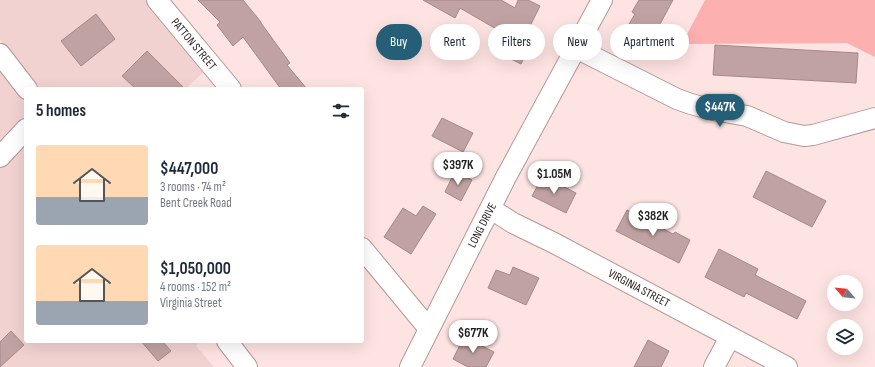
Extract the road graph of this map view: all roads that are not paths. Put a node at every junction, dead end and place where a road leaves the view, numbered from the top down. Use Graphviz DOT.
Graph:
graph roads {
  1 [pos="157,0"];
  2 [pos="594,3"];
  3 [pos="586,24"];
  4 [pos="0,54"];
  5 [pos="569,60"];
  6 [pos="600,60"];
  7 [pos="25,87"];
  8 [pos="229,87"];
  9 [pos="875,118"];
  10 [pos="24,131"];
  11 [pos="0,157"];
  12 [pos="491,209"];
  13 [pos="364,250"];
  14 [pos="429,329"];
  15 [pos="730,337"];
  16 [pos="228,343"];
  17 [pos="247,367"];
  18 [pos="410,367"];
  19 [pos="714,367"];
  20 [pos="787,367"];
  1 -- 8 [label="street, PATTON STREET"];
  2 -- 3 [label="street, LONG DRIVE"];
  4 -- 7 [label="street"];
  5 -- 12 [label="street, LONG DRIVE"];
  6 -- 9 [label="street"];
  10 -- 11 [label="street"];
  12 -- 14 [label="street, LONG DRIVE"];
  12 -- 15 [label="street, VIRGINIA STREET"];
  13 -- 14 [label="street"];
  14 -- 18 [label="street, LONG DRIVE"];
  15 -- 19 [label="street"];
  15 -- 20 [label="street, VIRGINIA STREET"];
  16 -- 17 [label="street"];
}
